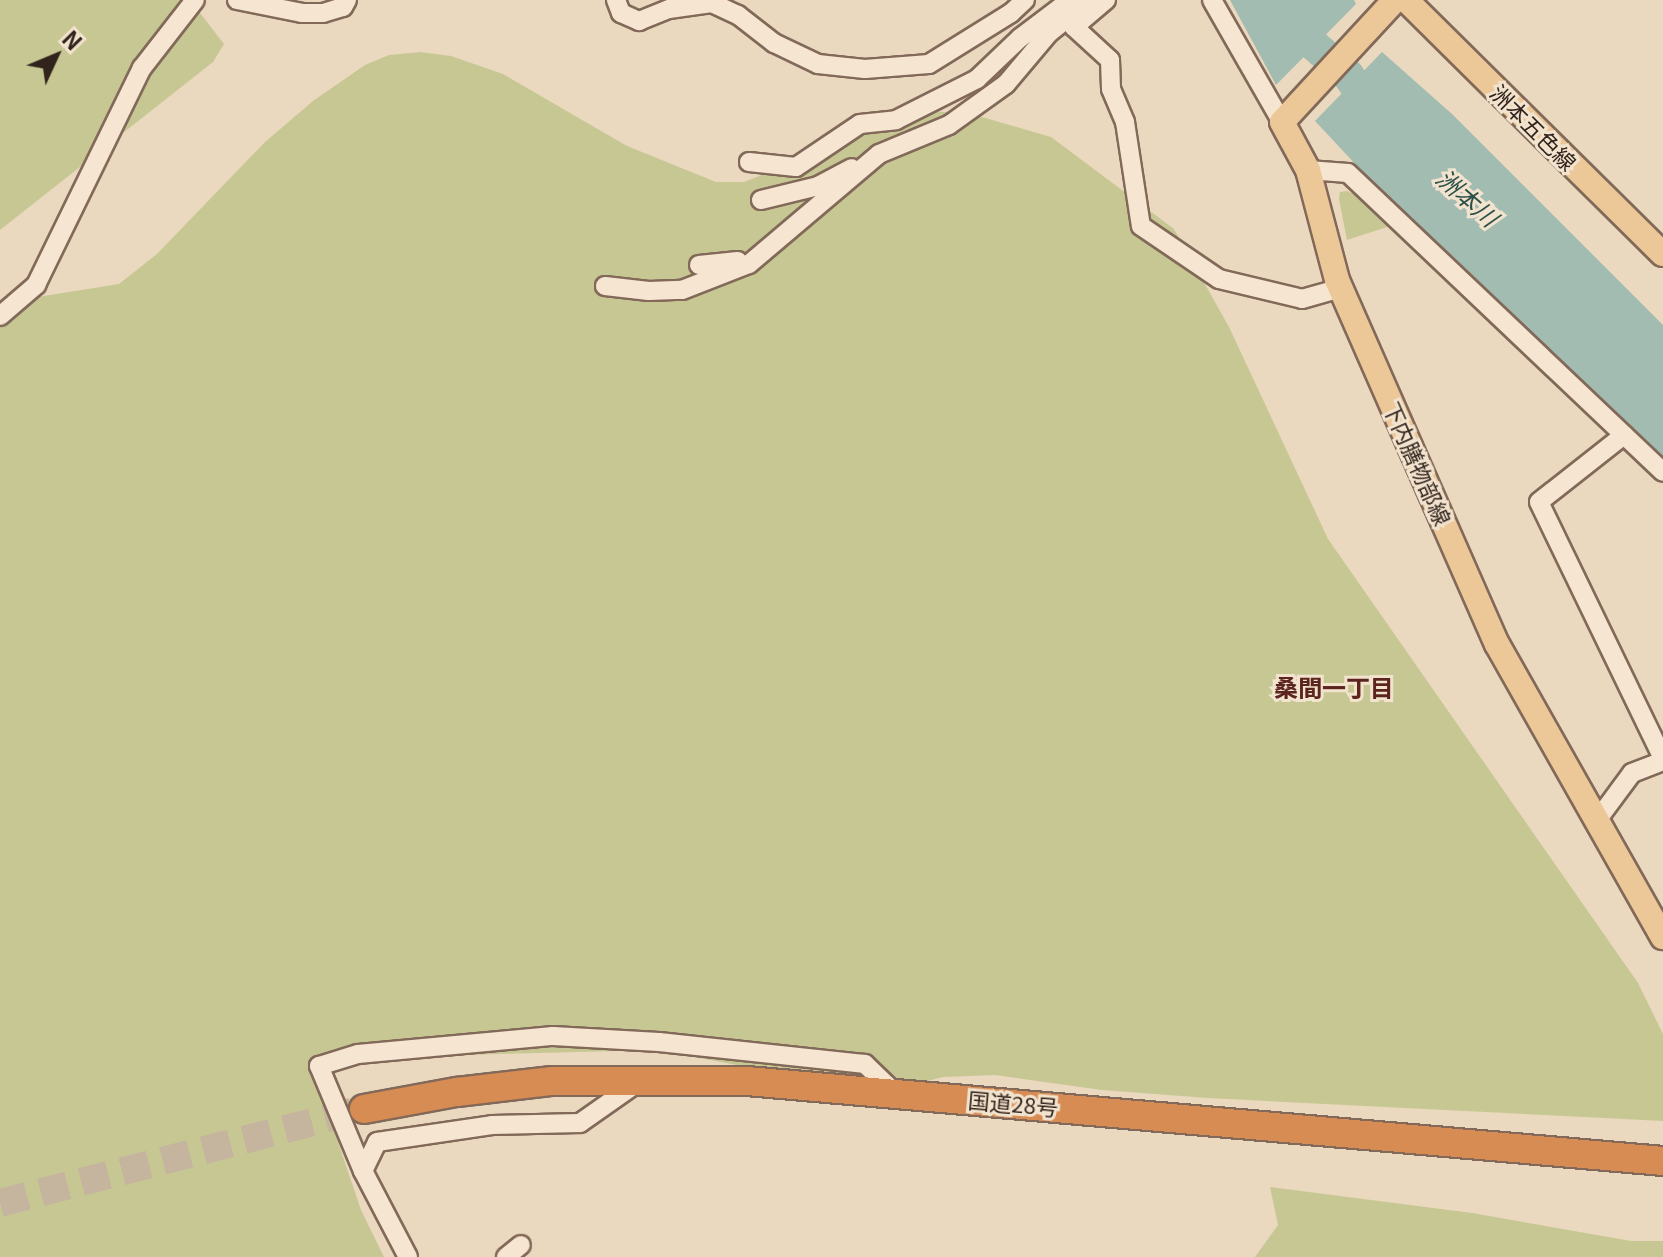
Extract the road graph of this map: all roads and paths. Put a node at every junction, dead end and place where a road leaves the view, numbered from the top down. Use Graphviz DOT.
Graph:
graph roads {
  1 [pos="195,0"];
  2 [pos="237,0"];
  3 [pos="347,0"];
  4 [pos="616,0"];
  5 [pos="1025,0"];
  6 [pos="1070,0"];
  7 [pos="1090,0"];
  8 [pos="1106,0"];
  9 [pos="1212,0"];
  10 [pos="1406,0"];
  11 [pos="1387,9"];
  12 [pos="1286,116"];
  13 [pos="879,154"];
  14 [pos="749,162"];
  15 [pos="1308,170"];
  16 [pos="761,200"];
  17 [pos="1663,254"];
  18 [pos="757,258"];
  19 [pos="699,265"];
  20 [pos="605,286"];
  21 [pos="1341,288"];
  22 [pos="0,316"];
  23 [pos="1624,435"];
  24 [pos="1663,472"];
  25 [pos="1663,760"];
  26 [pos="1598,819"];
  27 [pos="1663,937"];
  28 [pos="644,1079"];
  29 [pos="895,1093"];
  30 [pos="364,1109"];
  31 [pos="1663,1161"];
  32 [pos="363,1171"];
  33 [pos="408,1257"];
  1 -- 22 [label="street"];
  2 -- 3 [label="street"];
  4 -- 5 [label="street"];
  6 -- 14 [label="street"];
  7 -- 13 [label="street"];
  8 -- 21 [label="street"];
  9 -- 12 [label="street"];
  10 -- 17 [label="main road, 洲本五色線"];
  11 -- 12 [label="main road"];
  12 -- 15 [label="main road, 下内膳物部線"];
  13 -- 16 [label="street"];
  13 -- 18 [label="street"];
  15 -- 21 [label="main road, 下内膳物部線"];
  15 -- 23 [label="street"];
  18 -- 19 [label="street"];
  18 -- 20 [label="street"];
  21 -- 26 [label="main road, 下内膳物部線"];
  23 -- 24 [label="street"];
  23 -- 25 [label="street"];
  25 -- 26 [label="street"];
  26 -- 27 [label="main road, 下内膳物部線"];
  28 -- 29 [label="highway, 国道28号"];
  28 -- 30 [label="highway, 国道28号"];
  28 -- 32 [label="street"];
  29 -- 31 [label="highway, 国道28号"];
  29 -- 32 [label="street"];
  32 -- 33 [label="street"];
}
